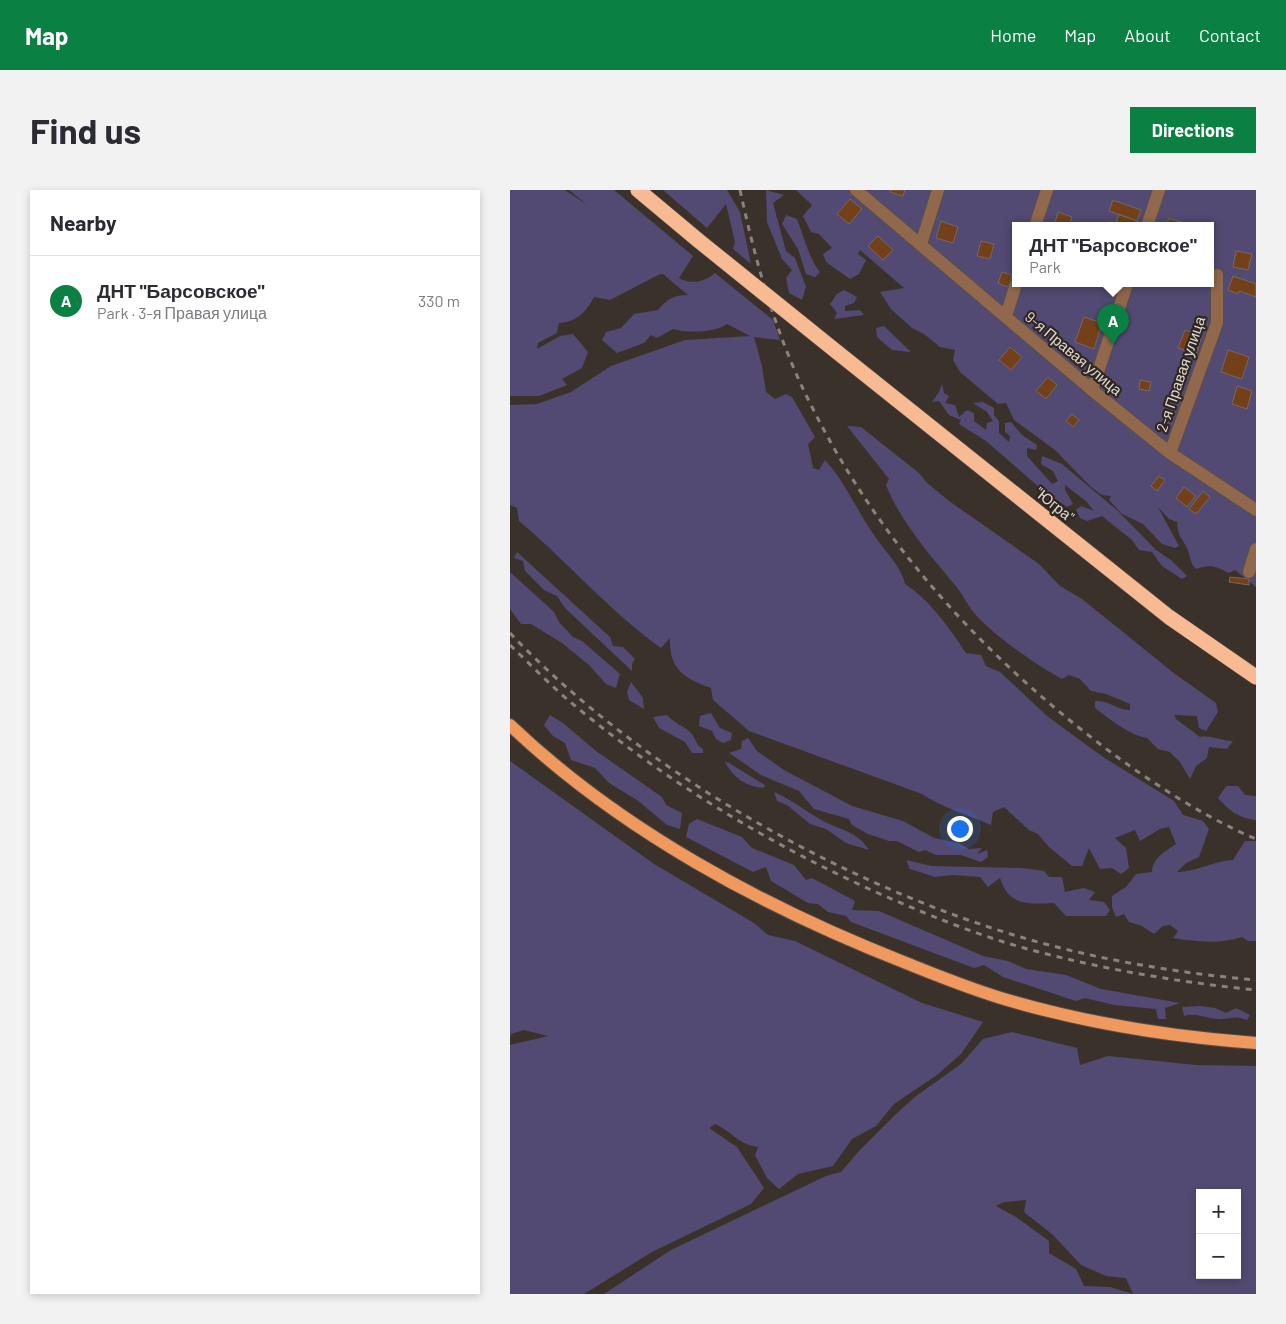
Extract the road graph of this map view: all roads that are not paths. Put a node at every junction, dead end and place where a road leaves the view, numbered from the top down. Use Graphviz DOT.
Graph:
graph roads {
  1 [pos="638,190"];
  2 [pos="856,190"];
  3 [pos="938,190"];
  4 [pos="1046,190"];
  5 [pos="1159,190"];
  6 [pos="1036,222"];
  7 [pos="1148,222"];
  8 [pos="921,244"];
  9 [pos="1217,275"];
  10 [pos="1015,287"];
  11 [pos="1127,287"];
  12 [pos="1006,316"];
  13 [pos="1092,390"];
  14 [pos="1170,453"];
  15 [pos="1256,510"];
  16 [pos="1256,549"];
  17 [pos="1249,572"];
  18 [pos="1256,677"];
  19 [pos="510,725"];
  20 [pos="1256,1044"];
  1 -- 18 [label="highway, \"Югра\", bridge"];
  2 -- 8 [label="street, 9-я Правая улица"];
  3 -- 8 [label="street"];
  4 -- 6 [label="street"];
  5 -- 7 [label="street"];
  8 -- 12 [label="street, 9-я Правая улица"];
  9 -- 14 [label="street, 2-я Правая улица"];
  10 -- 12 [label="street"];
  11 -- 13 [label="street"];
  12 -- 13 [label="street, 9-я Правая улица"];
  13 -- 14 [label="street, 9-я Правая улица"];
  14 -- 15 [label="street, 9-я Правая улица"];
  16 -- 17 [label="street"];
  19 -- 20 [label="main road"];
}
